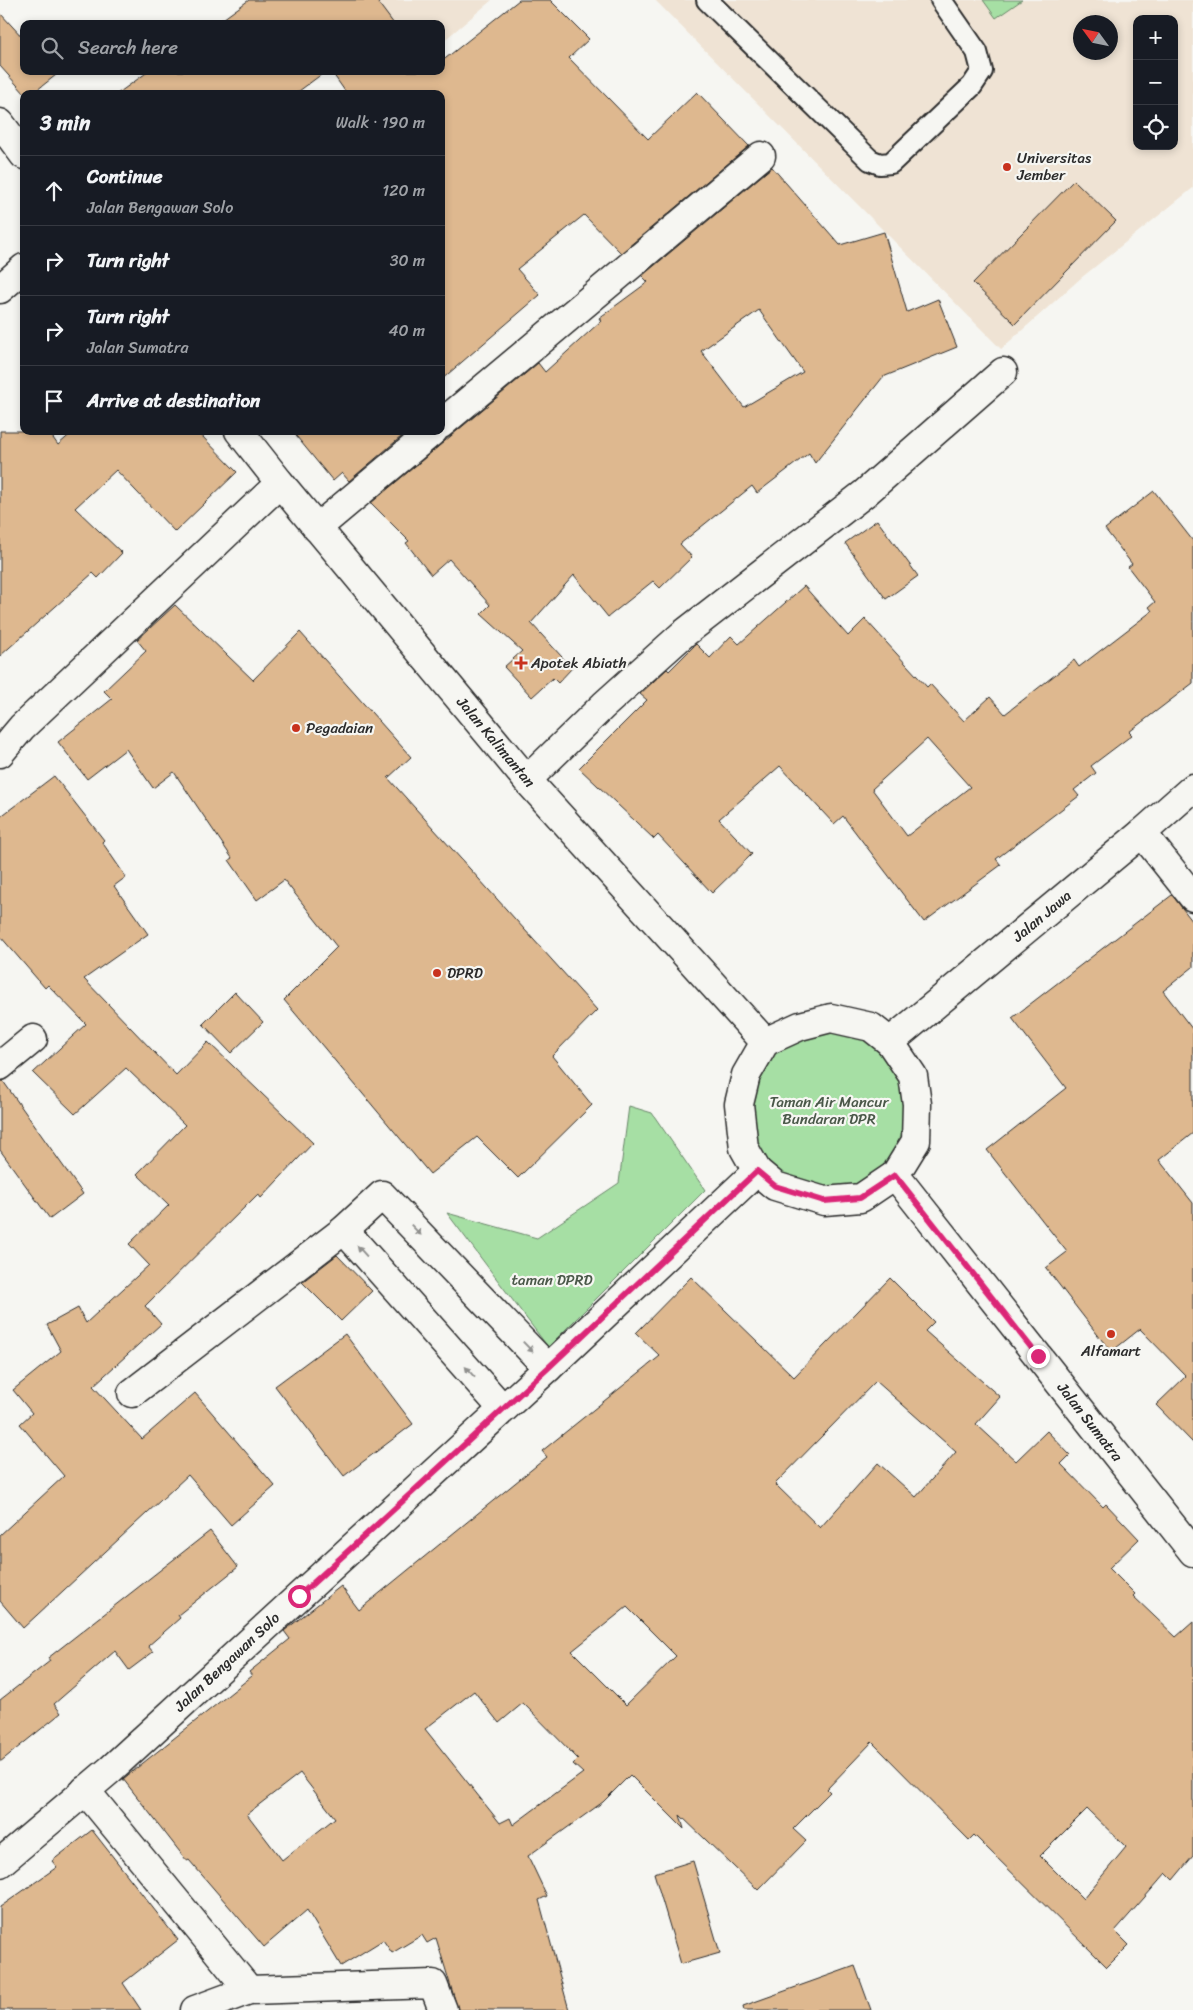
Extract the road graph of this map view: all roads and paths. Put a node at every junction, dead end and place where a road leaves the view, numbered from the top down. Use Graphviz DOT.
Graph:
graph roads {
  1 [pos="707,0"];
  2 [pos="941,0"];
  3 [pos="0,123"];
  4 [pos="20,150"];
  5 [pos="761,156"];
  6 [pos="20,272"];
  7 [pos="0,289"];
  8 [pos="1003,372"];
  9 [pos="445,421"];
  10 [pos="242,435"];
  11 [pos="428,435"];
  12 [pos="280,483"];
  13 [pos="317,528"];
  14 [pos="0,753"];
  15 [pos="527,780"];
  16 [pos="1193,788"];
  17 [pos="1142,833"];
  18 [pos="1193,897"];
  19 [pos="33,1039"];
  20 [pos="765,1042"];
  21 [pos="890,1042"];
  22 [pos="0,1066"];
  23 [pos="757,1171"];
  24 [pos="895,1175"];
  25 [pos="344,1230"];
  26 [pos="548,1368"];
  27 [pos="132,1393"];
  28 [pos="502,1408"];
  29 [pos="1193,1552"];
  30 [pos="85,1790"];
  31 [pos="0,1863"];
  32 [pos="249,1990"];
  33 [pos="195,2010"];
  34 [pos="443,2010"];
  1 -- 2 [label="lane"];
  3 -- 4 [label="main road"];
  5 -- 9 [label="main road"];
  6 -- 7 [label="main road"];
  8 -- 15 [label="main road"];
  10 -- 12 [label="main road, Jalan Kalimantan"];
  11 -- 13 [label="main road"];
  12 -- 13 [label="main road, Jalan Kalimantan"];
  12 -- 14 [label="main road"];
  13 -- 15 [label="main road, Jalan Kalimantan"];
  15 -- 20 [label="main road, Jalan Kalimantan"];
  16 -- 17 [label="main road, Jalan Jawa"];
  17 -- 18 [label="main road"];
  17 -- 21 [label="main road, Jalan Jawa"];
  19 -- 22 [label="main road"];
  20 -- 21 [label="main road"];
  20 -- 23 [label="main road"];
  21 -- 24 [label="main road"];
  23 -- 24 [label="main road"];
  23 -- 26 [label="main road, Jalan Bengawan Solo"];
  24 -- 29 [label="main road, Jalan Sumatra"];
  25 -- 26 [label="main road, one-way"];
  25 -- 27 [label="main road"];
  28 -- 25 [label="main road, one-way"];
  26 -- 28 [label="main road, Jalan Bengawan Solo"];
  28 -- 30 [label="main road, Jalan Bengawan Solo"];
  30 -- 31 [label="main road, Jalan Bengawan Solo"];
  30 -- 32 [label="main road"];
  32 -- 33 [label="main road"];
  32 -- 34 [label="main road"];
}
